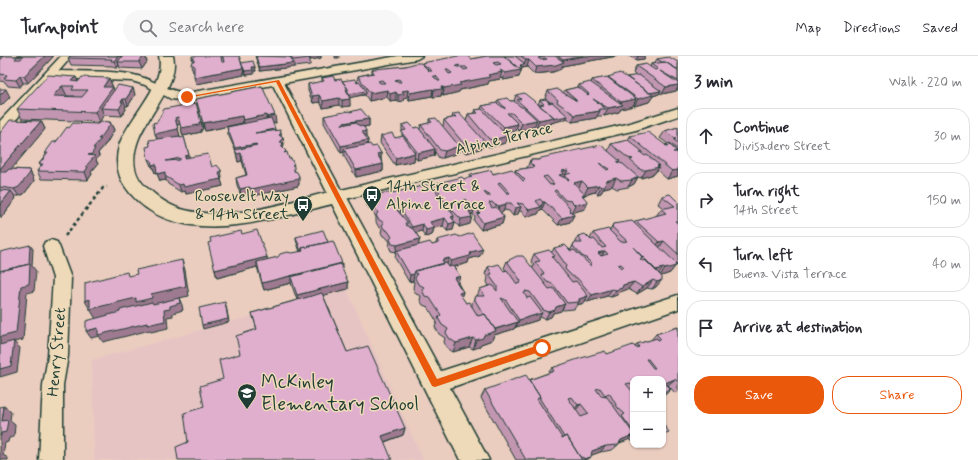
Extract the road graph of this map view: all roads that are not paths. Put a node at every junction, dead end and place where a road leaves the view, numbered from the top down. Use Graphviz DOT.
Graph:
graph roads {
  1 [pos="67,56"];
  2 [pos="166,56"];
  3 [pos="417,56"];
  4 [pos="50,74"];
  5 [pos="277,81"];
  6 [pos="160,89"];
  7 [pos="678,112"];
  8 [pos="0,129"];
  9 [pos="337,196"];
  10 [pos="57,243"];
  11 [pos="678,302"];
  12 [pos="435,383"];
  13 [pos="51,460"];
  14 [pos="475,460"];
  1 -- 4 [label="street"];
  2 -- 6 [label="street"];
  3 -- 5 [label="street"];
  4 -- 6 [label="street"];
  4 -- 8 [label="street"];
  5 -- 6 [label="street"];
  5 -- 9 [label="street"];
  6 -- 9 [label="street"];
  7 -- 9 [label="street, Alpine Terrace"];
  9 -- 12 [label="street"];
  10 -- 13 [label="street, Henry Street"];
  11 -- 12 [label="street"];
  12 -- 14 [label="street"];
}
